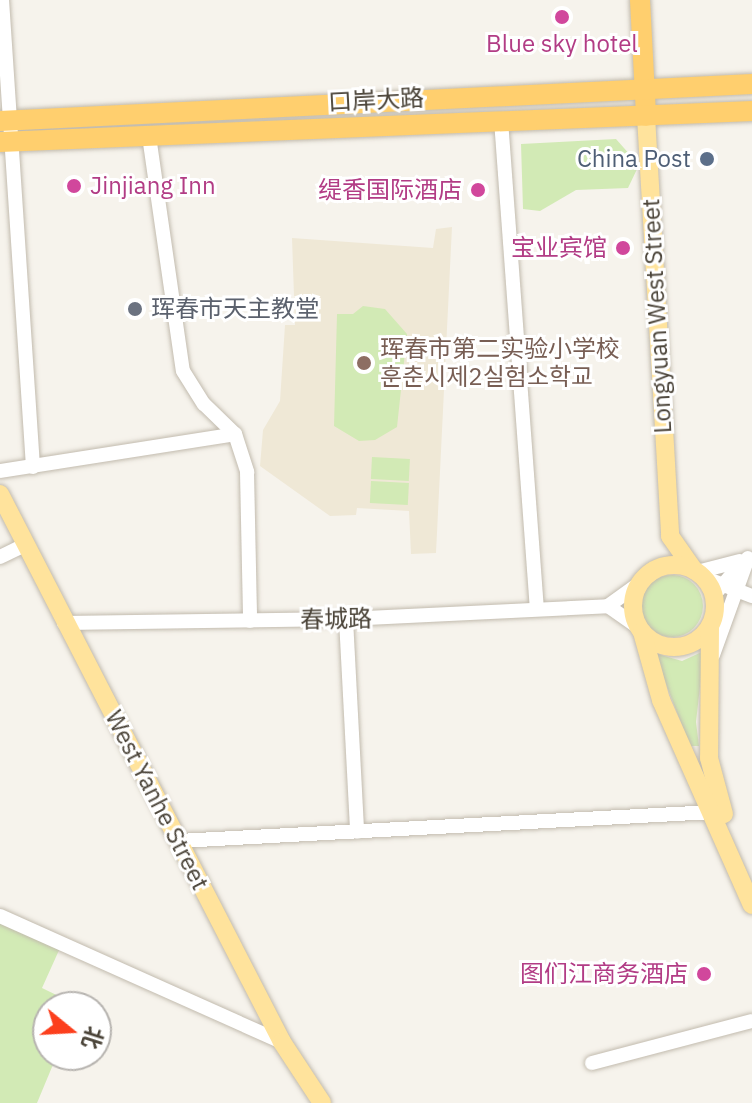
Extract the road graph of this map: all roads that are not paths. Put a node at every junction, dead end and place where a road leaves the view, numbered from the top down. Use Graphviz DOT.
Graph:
graph roads {
  1 [pos="2,0"];
  2 [pos="640,0"];
  3 [pos="752,84"];
  4 [pos="645,85"];
  5 [pos="752,111"];
  6 [pos="646,116"];
  7 [pos="501,120"];
  8 [pos="4,131"];
  9 [pos="149,136"];
  10 [pos="235,434"];
  11 [pos="33,467"];
  12 [pos="0,471"];
  13 [pos="0,494"];
  14 [pos="670,536"];
  15 [pos="27,544"];
  16 [pos="750,553"];
  17 [pos="0,557"];
  18 [pos="698,573"];
  19 [pos="644,579"];
  20 [pos="752,596"];
  21 [pos="720,603"];
  22 [pos="752,603"];
  23 [pos="608,606"];
  24 [pos="537,609"];
  25 [pos="346,619"];
  26 [pos="250,621"];
  27 [pos="64,623"];
  28 [pos="640,629"];
  29 [pos="707,675"];
  30 [pos="713,812"];
  31 [pos="357,832"];
  32 [pos="179,841"];
  33 [pos="752,880"];
  34 [pos="752,905"];
  35 [pos="0,916"];
  36 [pos="752,1021"];
  37 [pos="282,1042"];
  38 [pos="592,1063"];
  39 [pos="322,1103"];
  1 -- 8 [label="street"];
  2 -- 4 [label="highway, Longyuan West Street"];
  3 -- 4 [label="highway, 口岸大路"];
  4 -- 6 [label="highway, Longyuan West Street"];
  4 -- 8 [label="highway, 口岸大路"];
  5 -- 6 [label="highway, 口岸大路"];
  6 -- 7 [label="highway, 口岸大路"];
  6 -- 14 [label="main road, Longyuan West Street"];
  7 -- 9 [label="highway, 口岸大路"];
  7 -- 24 [label="street"];
  8 -- 9 [label="highway, 口岸大路"];
  8 -- 11 [label="street"];
  9 -- 10 [label="street"];
  10 -- 11 [label="street"];
  10 -- 26 [label="street"];
  11 -- 12 [label="street"];
  13 -- 15 [label="main road, West Yanhe Street"];
  14 -- 18 [label="main road"];
  14 -- 19 [label="main road"];
  15 -- 17 [label="street"];
  15 -- 27 [label="main road, West Yanhe Street"];
  16 -- 18 [label="street"];
  16 -- 21 [label="street"];
  18 -- 19 [label="main road"];
  18 -- 21 [label="main road"];
  19 -- 23 [label="street"];
  19 -- 28 [label="main road"];
  20 -- 21 [label="street"];
  21 -- 22 [label="street"];
  21 -- 28 [label="main road"];
  21 -- 29 [label="main road"];
  21 -- 29 [label="street"];
  23 -- 24 [label="street, 春城路"];
  23 -- 28 [label="street"];
  24 -- 25 [label="street, 春城路"];
  25 -- 26 [label="street, 春城路"];
  25 -- 31 [label="street"];
  26 -- 27 [label="street, 春城路"];
  27 -- 32 [label="main road, West Yanhe Street"];
  28 -- 30 [label="main road"];
  29 -- 33 [label="main road"];
  30 -- 31 [label="street"];
  30 -- 34 [label="main road"];
  31 -- 32 [label="street"];
  32 -- 37 [label="main road, West Yanhe Street"];
  35 -- 37 [label="street"];
  36 -- 38 [label="street"];
  37 -- 39 [label="main road, West Yanhe Street"];
}
